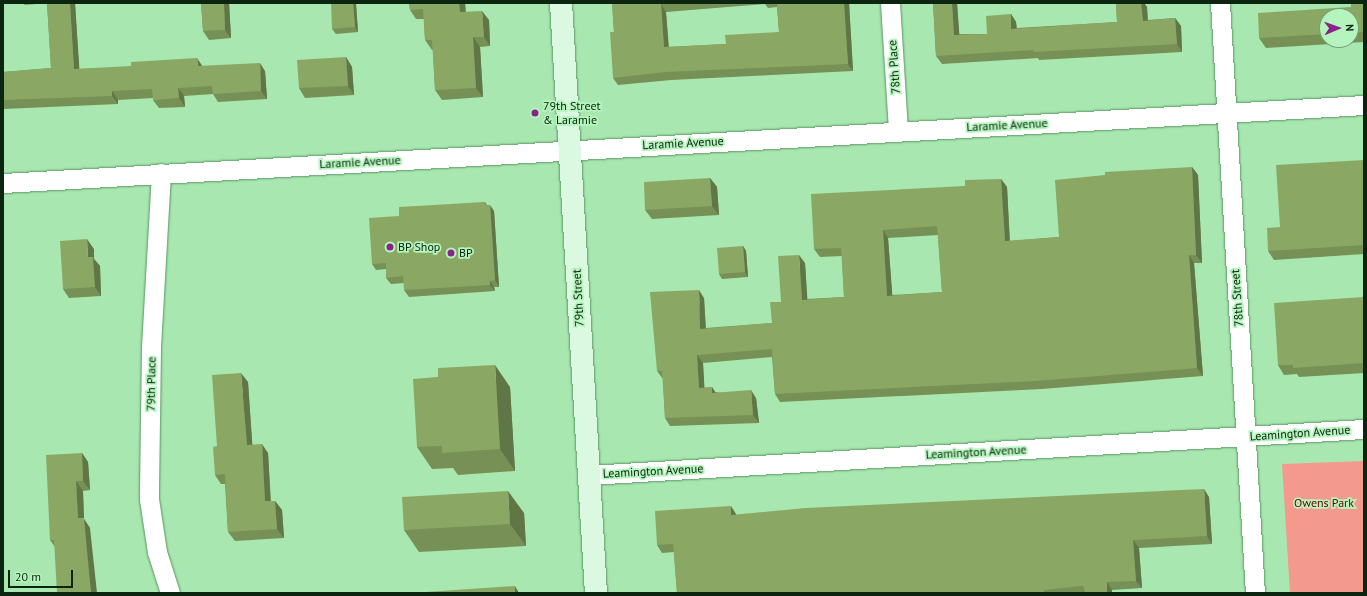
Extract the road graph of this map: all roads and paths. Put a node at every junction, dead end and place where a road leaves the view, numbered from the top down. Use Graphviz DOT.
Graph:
graph roads {
  1 [pos="560,3"];
  2 [pos="890,3"];
  3 [pos="1220,3"];
  4 [pos="1364,105"];
  5 [pos="1226,112"];
  6 [pos="898,131"];
  7 [pos="570,149"];
  8 [pos="161,173"];
  9 [pos="3,183"];
  10 [pos="1364,429"];
  11 [pos="1246,437"];
  12 [pos="589,475"];
  13 [pos="170,593"];
  14 [pos="596,593"];
  15 [pos="1255,593"];
  1 -- 7 [label="main road, 79th Street"];
  2 -- 6 [label="street, 78th Place"];
  3 -- 5 [label="street, 78th Street"];
  4 -- 5 [label="street, Laramie Avenue"];
  5 -- 6 [label="street, Laramie Avenue"];
  5 -- 11 [label="street, 78th Street"];
  6 -- 7 [label="street, Laramie Avenue"];
  7 -- 8 [label="street, Laramie Avenue"];
  7 -- 12 [label="main road, 79th Street"];
  8 -- 9 [label="street, Laramie Avenue"];
  8 -- 13 [label="street, 79th Place"];
  10 -- 11 [label="street, Leamington Avenue"];
  11 -- 12 [label="street, Leamington Avenue"];
  11 -- 15 [label="street, 78th Street"];
  12 -- 14 [label="main road, 79th Street"];
}
